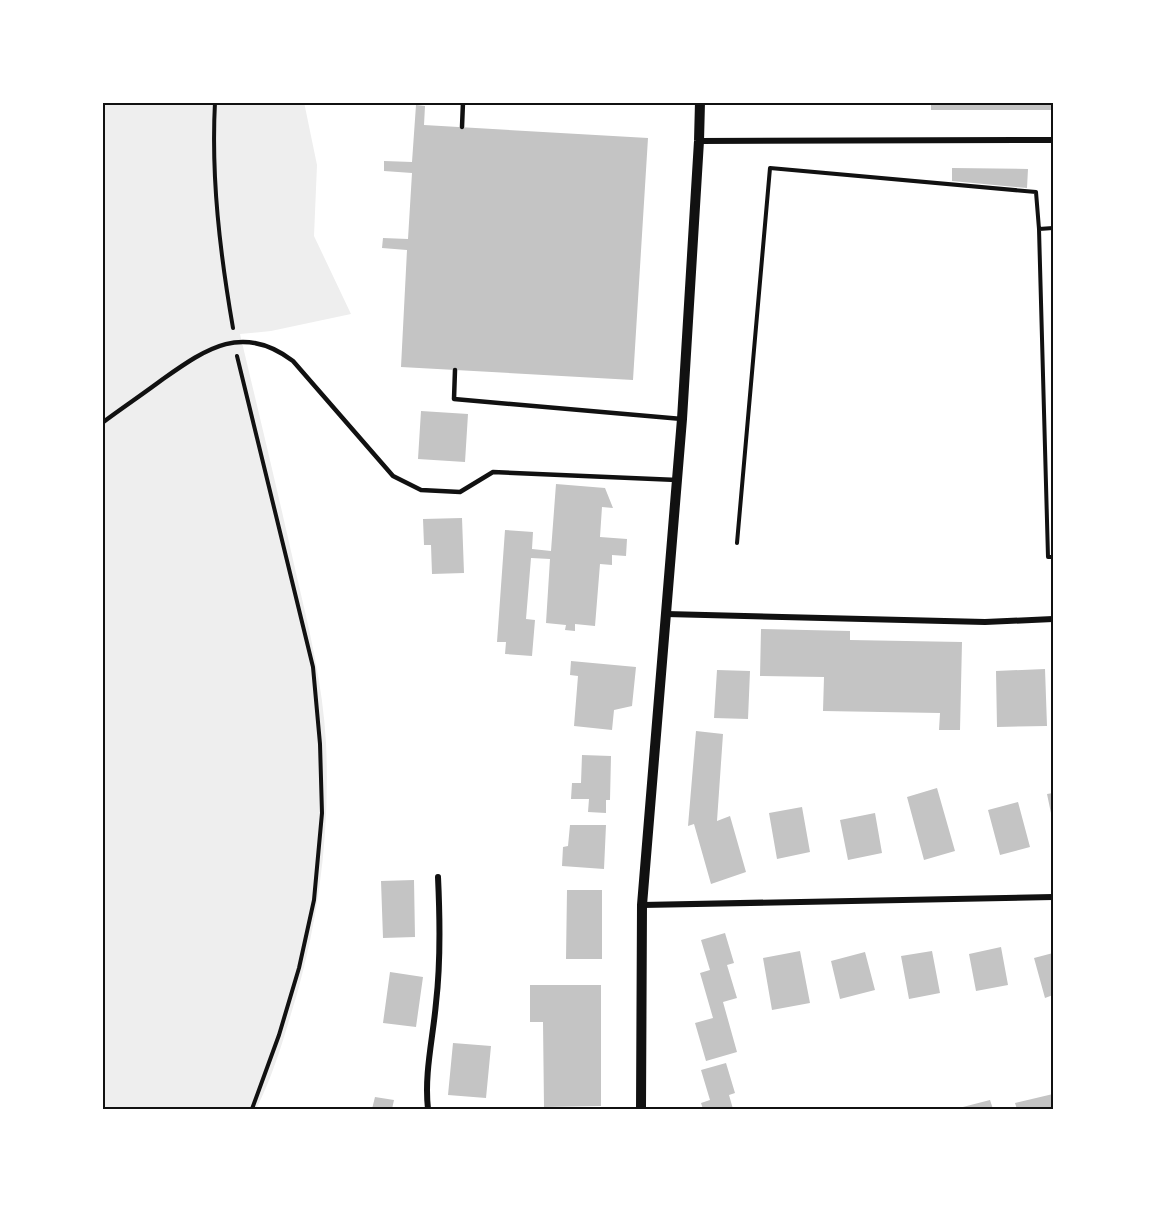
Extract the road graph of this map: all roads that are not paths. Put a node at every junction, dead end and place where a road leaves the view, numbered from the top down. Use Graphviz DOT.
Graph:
graph roads {
  1 [pos="463,102"];
  2 [pos="700,102"];
  3 [pos="462,128"];
  4 [pos="1053,140"];
  5 [pos="699,141"];
  6 [pos="455,370"];
  7 [pos="682,419"];
  8 [pos="102,423"];
  9 [pos="677,480"];
  10 [pos="665,614"];
  11 [pos="1053,619"];
  12 [pos="438,877"];
  13 [pos="1053,897"];
  14 [pos="642,905"];
  15 [pos="428,1109"];
  16 [pos="640,1109"];
  1 -- 3 [label="lane"];
  2 -- 5 [label="street"];
  4 -- 5 [label="street"];
  5 -- 7 [label="street"];
  6 -- 7 [label="lane"];
  7 -- 9 [label="street"];
  8 -- 9 [label="lane"];
  9 -- 10 [label="street"];
  10 -- 11 [label="street"];
  10 -- 14 [label="street"];
  12 -- 15 [label="street"];
  13 -- 14 [label="street"];
  14 -- 16 [label="street"];
}
